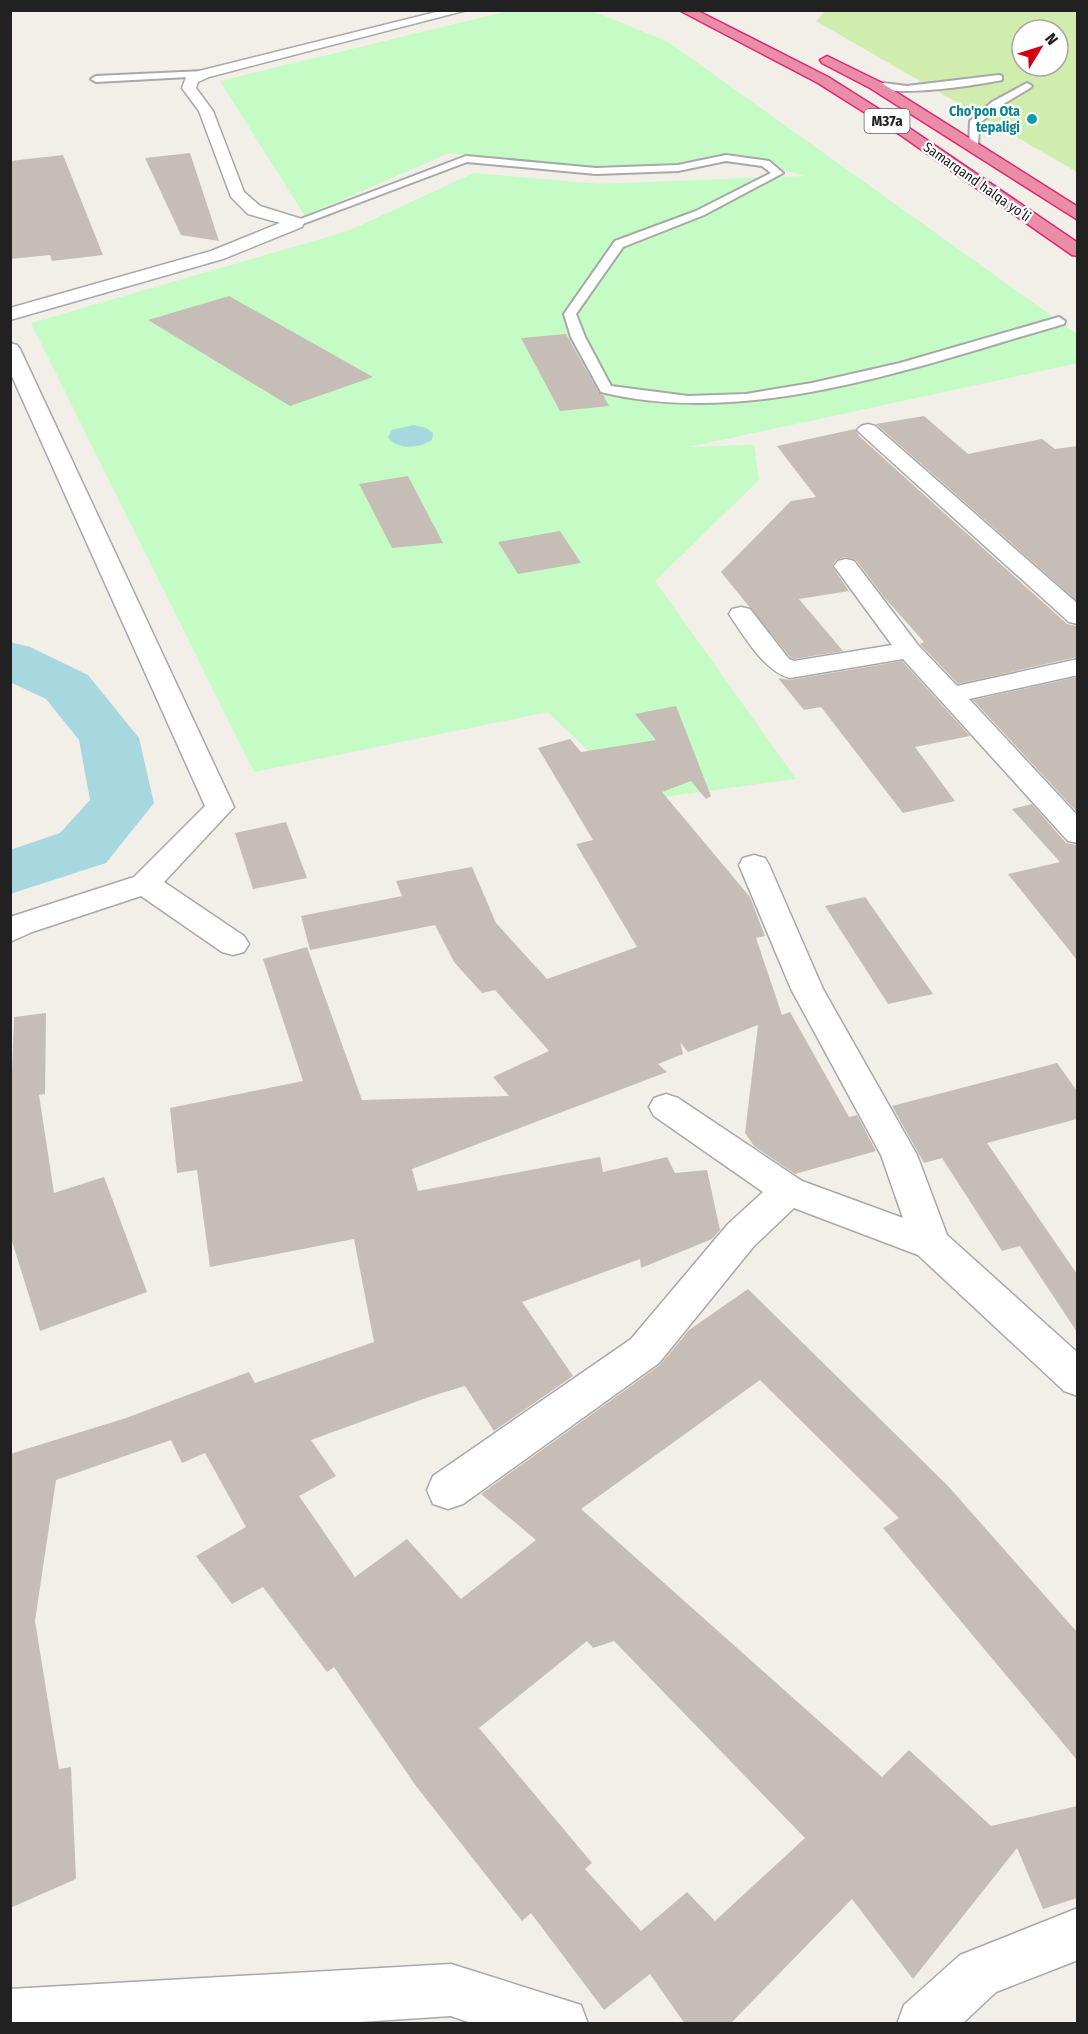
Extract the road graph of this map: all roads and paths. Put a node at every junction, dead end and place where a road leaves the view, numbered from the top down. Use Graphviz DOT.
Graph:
graph roads {
  1 [pos="460,10"];
  2 [pos="685,10"];
  3 [pos="394,14"];
  4 [pos="412,22"];
  5 [pos="813,53"];
  6 [pos="204,74"];
  7 [pos="999,78"];
  8 [pos="96,79"];
  9 [pos="875,85"];
  10 [pos="1027,86"];
  11 [pos="973,146"];
  12 [pos="990,158"];
  13 [pos="945,161"];
  14 [pos="1077,215"];
  15 [pos="296,223"];
  16 [pos="1077,251"];
  17 [pos="10,314"];
  18 [pos="1059,321"];
  19 [pos="10,349"];
  20 [pos="868,430"];
  21 [pos="846,566"];
  22 [pos="741,614"];
  23 [pos="1077,617"];
  24 [pos="909,650"];
  25 [pos="1077,667"];
  26 [pos="951,695"];
  27 [pos="1077,834"];
  28 [pos="754,866"];
  29 [pos="146,884"];
  30 [pos="10,932"];
  31 [pos="232,944"];
  32 [pos="666,1107"];
  33 [pos="789,1191"];
  34 [pos="931,1244"];
  35 [pos="1077,1379"];
  36 [pos="448,1490"];
  37 [pos="1077,1934"];
  38 [pos="10,2016"];
  39 [pos="562,2024"];
  40 [pos="923,2024"];
  1 -- 4 [label="street"];
  2 -- 13 [label="highway, Samarqand halqa yoʻli / M37a"];
  3 -- 4 [label="street"];
  4 -- 6 [label="street"];
  5 -- 9 [label="highway, Samarqand halqa yoʻli / M37a"];
  6 -- 8 [label="lane"];
  6 -- 15 [label="street"];
  7 -- 9 [label="lane"];
  9 -- 11 [label="highway, Samarqand halqa yoʻli / M37a"];
  10 -- 11 [label="lane"];
  11 -- 12 [label="highway, Samarqand halqa yoʻli / M37a"];
  12 -- 13 [label="highway"];
  12 -- 14 [label="highway, Samarqand halqa yoʻli / M37a"];
  13 -- 16 [label="highway, Samarqand halqa yoʻli / M37a"];
  15 -- 17 [label="street"];
  15 -- 18 [label="lane"];
  19 -- 29 [label="street"];
  20 -- 23 [label="street"];
  21 -- 24 [label="street"];
  22 -- 24 [label="street"];
  24 -- 26 [label="street"];
  25 -- 26 [label="street"];
  26 -- 27 [label="street"];
  28 -- 34 [label="street"];
  29 -- 30 [label="street"];
  29 -- 31 [label="street"];
  32 -- 33 [label="street"];
  33 -- 34 [label="street"];
  33 -- 36 [label="street"];
  34 -- 35 [label="street"];
  37 -- 40 [label="street"];
  38 -- 39 [label="street"];
}
